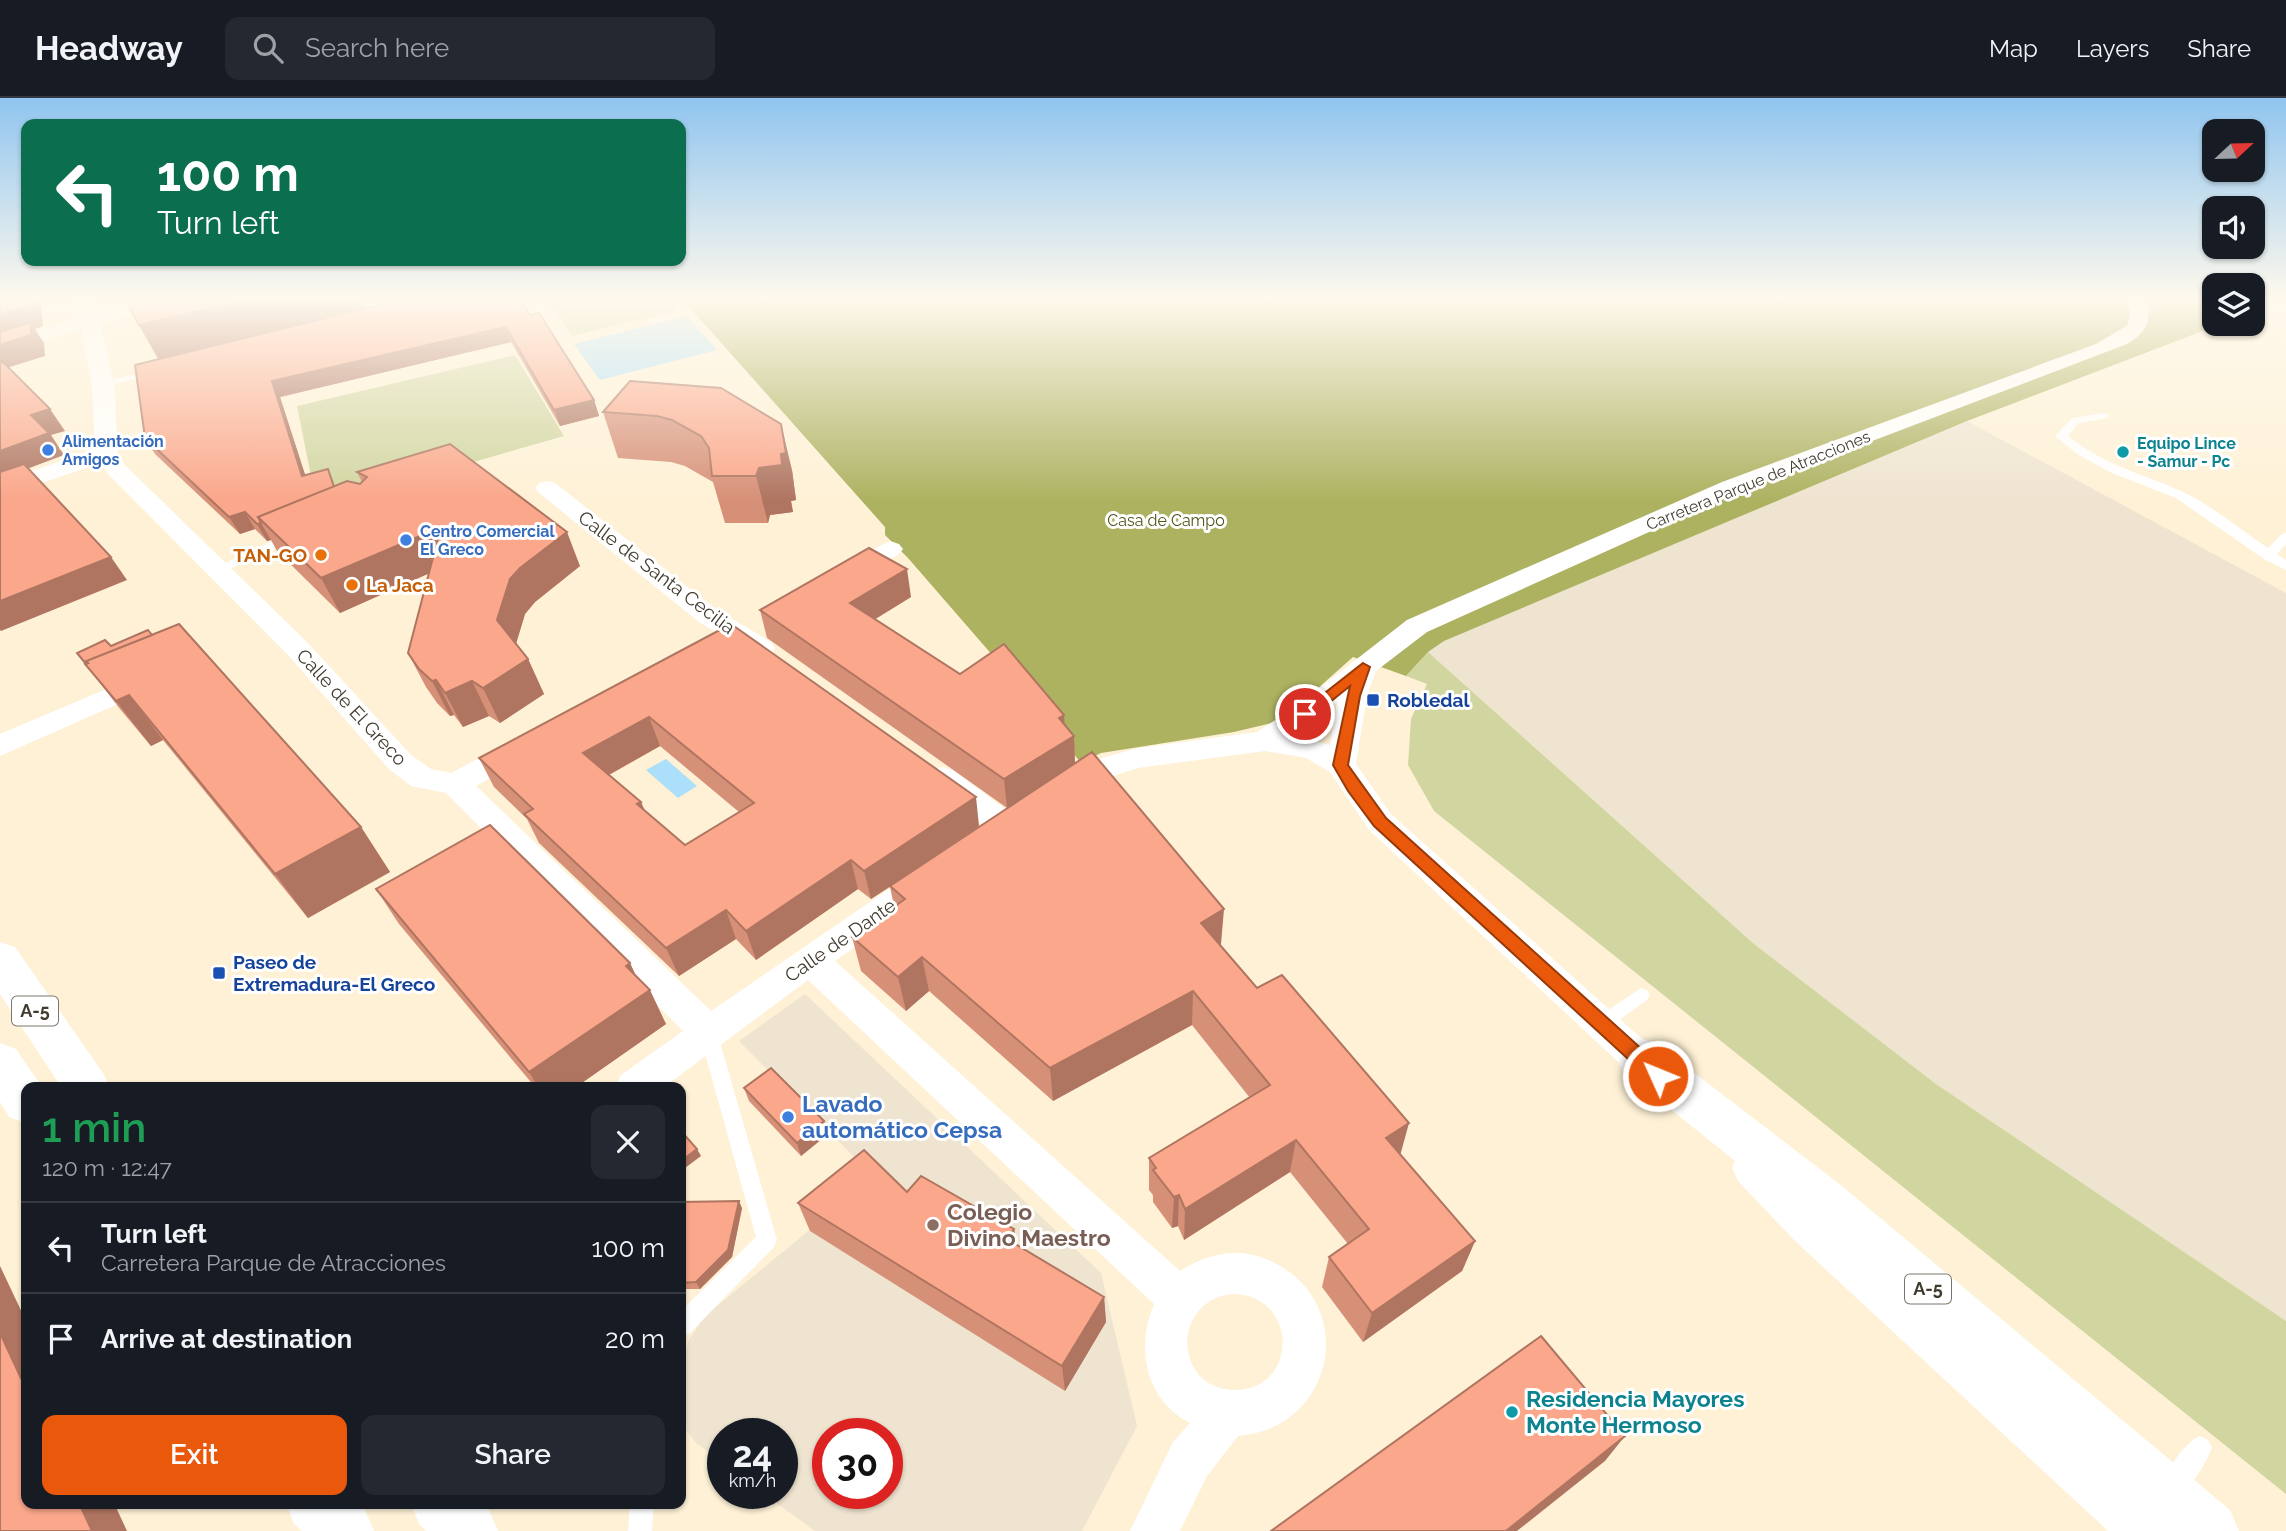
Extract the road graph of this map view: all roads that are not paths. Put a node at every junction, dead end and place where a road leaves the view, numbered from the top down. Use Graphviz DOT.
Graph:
graph roads {
  1 [pos="100,367"];
  2 [pos="2052,367"];
  3 [pos="172,369"];
  4 [pos="103,383"];
  5 [pos="2104,416"];
  6 [pos="107,453"];
  7 [pos="547,488"];
  8 [pos="0,490"];
  9 [pos="298,534"];
  10 [pos="2286,537"];
  11 [pos="890,549"];
  12 [pos="2268,556"];
  13 [pos="2286,566"];
  14 [pos="218,569"];
  15 [pos="821,586"];
  16 [pos="763,617"];
  17 [pos="736,632"];
  18 [pos="706,649"];
  19 [pos="785,665"];
  20 [pos="176,667"];
  21 [pos="1363,667"];
  22 [pos="542,738"];
  23 [pos="1257,742"];
  24 [pos="0,746"];
  25 [pos="920,762"];
  26 [pos="1347,776"];
  27 [pos="455,784"];
  28 [pos="949,866"];
  29 [pos="0,959"];
  30 [pos="810,960"];
  31 [pos="1641,995"];
  32 [pos="1602,1023"];
  33 [pos="708,1032"];
  34 [pos="1639,1057"];
  35 [pos="0,1063"];
  36 [pos="84,1082"];
  37 [pos="641,1082"];
  38 [pos="21,1094"];
  39 [pos="1179,1297"];
  40 [pos="686,1321"];
  41 [pos="1227,1413"];
  42 [pos="2200,1448"];
  43 [pos="321,1509"];
  44 [pos="446,1509"];
  45 [pos="642,1509"];
  46 [pos="2155,1513"];
  47 [pos="344,1531"];
  48 [pos="468,1531"];
  49 [pos="640,1531"];
  50 [pos="1154,1531"];
  51 [pos="2209,1531"];
  1 -- 4 [label="street"];
  2 -- 21 [label="street, Carretera Parque de Atracciones"];
  3 -- 4 [label="lane"];
  4 -- 6 [label="street"];
  5 -- 12 [label="lane"];
  6 -- 8 [label="street"];
  6 -- 14 [label="street, Calle de El Greco"];
  7 -- 17 [label="street, Calle de Santa Cecilia"];
  9 -- 14 [label="lane"];
  10 -- 12 [label="lane"];
  11 -- 15 [label="street"];
  12 -- 13 [label="lane"];
  14 -- 27 [label="street, Calle de El Greco"];
  16 -- 17 [label="street"];
  17 -- 18 [label="street"];
  17 -- 19 [label="street, Calle de Santa Cecilia"];
  20 -- 24 [label="street"];
  21 -- 23 [label="street, Carretera Parque de Atracciones"];
  21 -- 26 [label="street"];
  22 -- 27 [label="street"];
  23 -- 25 [label="street"];
  23 -- 26 [label="street"];
  26 -- 32 [label="street"];
  27 -- 33 [label="street"];
  28 -- 30 [label="street, Calle de Dante"];
  29 -- 36 [label="highway, A-5"];
  30 -- 33 [label="street, Calle de Dante"];
  30 -- 39 [label="street"];
  31 -- 32 [label="lane"];
  32 -- 34 [label="street"];
  33 -- 37 [label="street, Calle de Dante"];
  33 -- 40 [label="lane"];
  34 -- 46 [label="highway, A-5"];
  35 -- 38 [label="highway"];
  39 -- 41 [label="street"];
  39 -- 41 [label="street"];
  41 -- 50 [label="street"];
  42 -- 46 [label="lane"];
  43 -- 47 [label="highway"];
  44 -- 48 [label="highway"];
  45 -- 49 [label="lane"];
  46 -- 51 [label="highway, A-5"];
}
